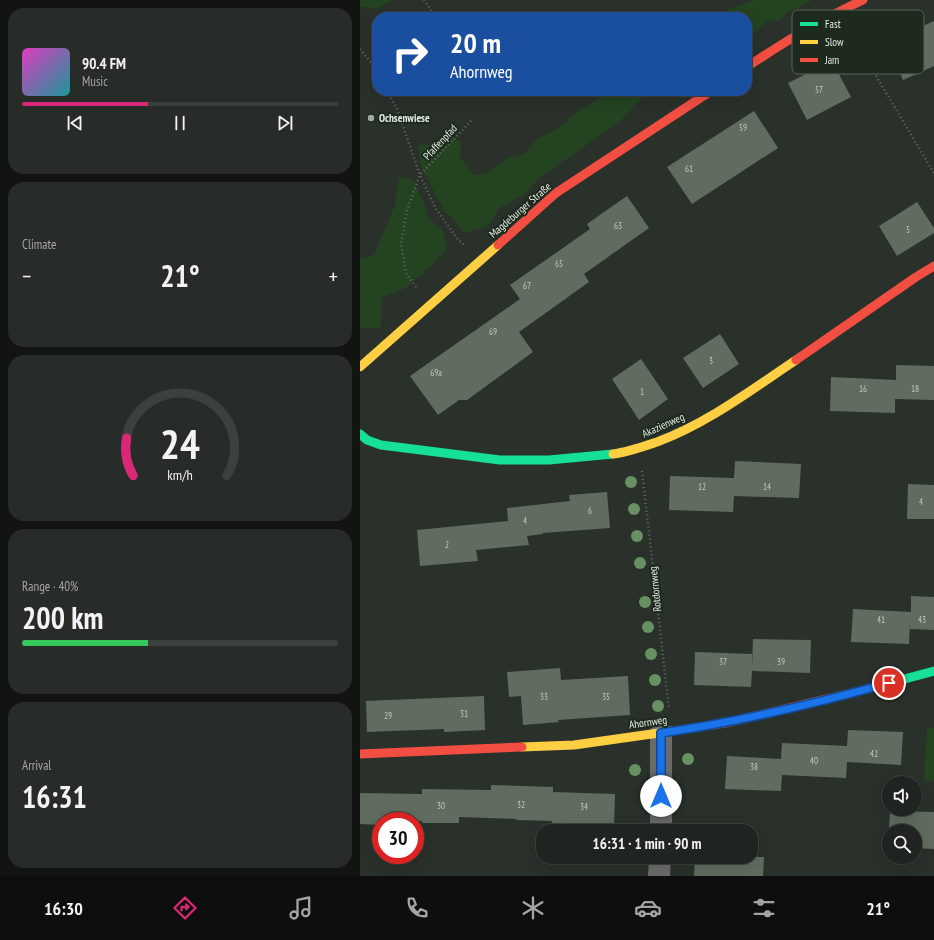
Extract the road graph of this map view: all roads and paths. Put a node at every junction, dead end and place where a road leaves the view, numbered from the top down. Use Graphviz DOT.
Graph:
graph roads {
  1 [pos="424,0"];
  2 [pos="864,0"];
  3 [pos="841,10"];
  4 [pos="433,12"];
  5 [pos="792,39"];
  6 [pos="360,49"];
  7 [pos="372,64"];
  8 [pos="752,64"];
  9 [pos="875,74"];
  10 [pos="390,96"];
  11 [pos="702,96"];
  12 [pos="472,120"];
  13 [pos="934,173"];
  14 [pos="420,175"];
  15 [pos="465,246"];
  16 [pos="934,266"];
  17 [pos="417,289"];
  18 [pos="360,367"];
  19 [pos="360,434"];
  20 [pos="642,470"];
  21 [pos="934,671"];
  22 [pos="669,709"];
  23 [pos="661,733"];
  24 [pos="360,754"];
  25 [pos="661,824"];
  26 [pos="660,864"];
  27 [pos="659,876"];
  1 -- 4 [label="path"];
  2 -- 3 [label="street"];
  5 -- 8 [label="street"];
  6 -- 7 [label="path"];
  9 -- 13 [label="path"];
  10 -- 14 [label="path, Pfaffenpfad"];
  11 -- 18 [label="street, Magdeburger Straße"];
  12 -- 14 [label="path, Pfaffenpfad"];
  14 -- 15 [label="path, Pfaffenpfad"];
  14 -- 17 [label="path, Pfaffenpfad"];
  16 -- 19 [label="street, Akazienweg"];
  20 -- 22 [label="path, Rotdornweg"];
  21 -- 23 [label="street, Ahornweg"];
  23 -- 24 [label="street, Ahornweg"];
  23 -- 25 [label="street"];
  26 -- 27 [label="street"];
}
